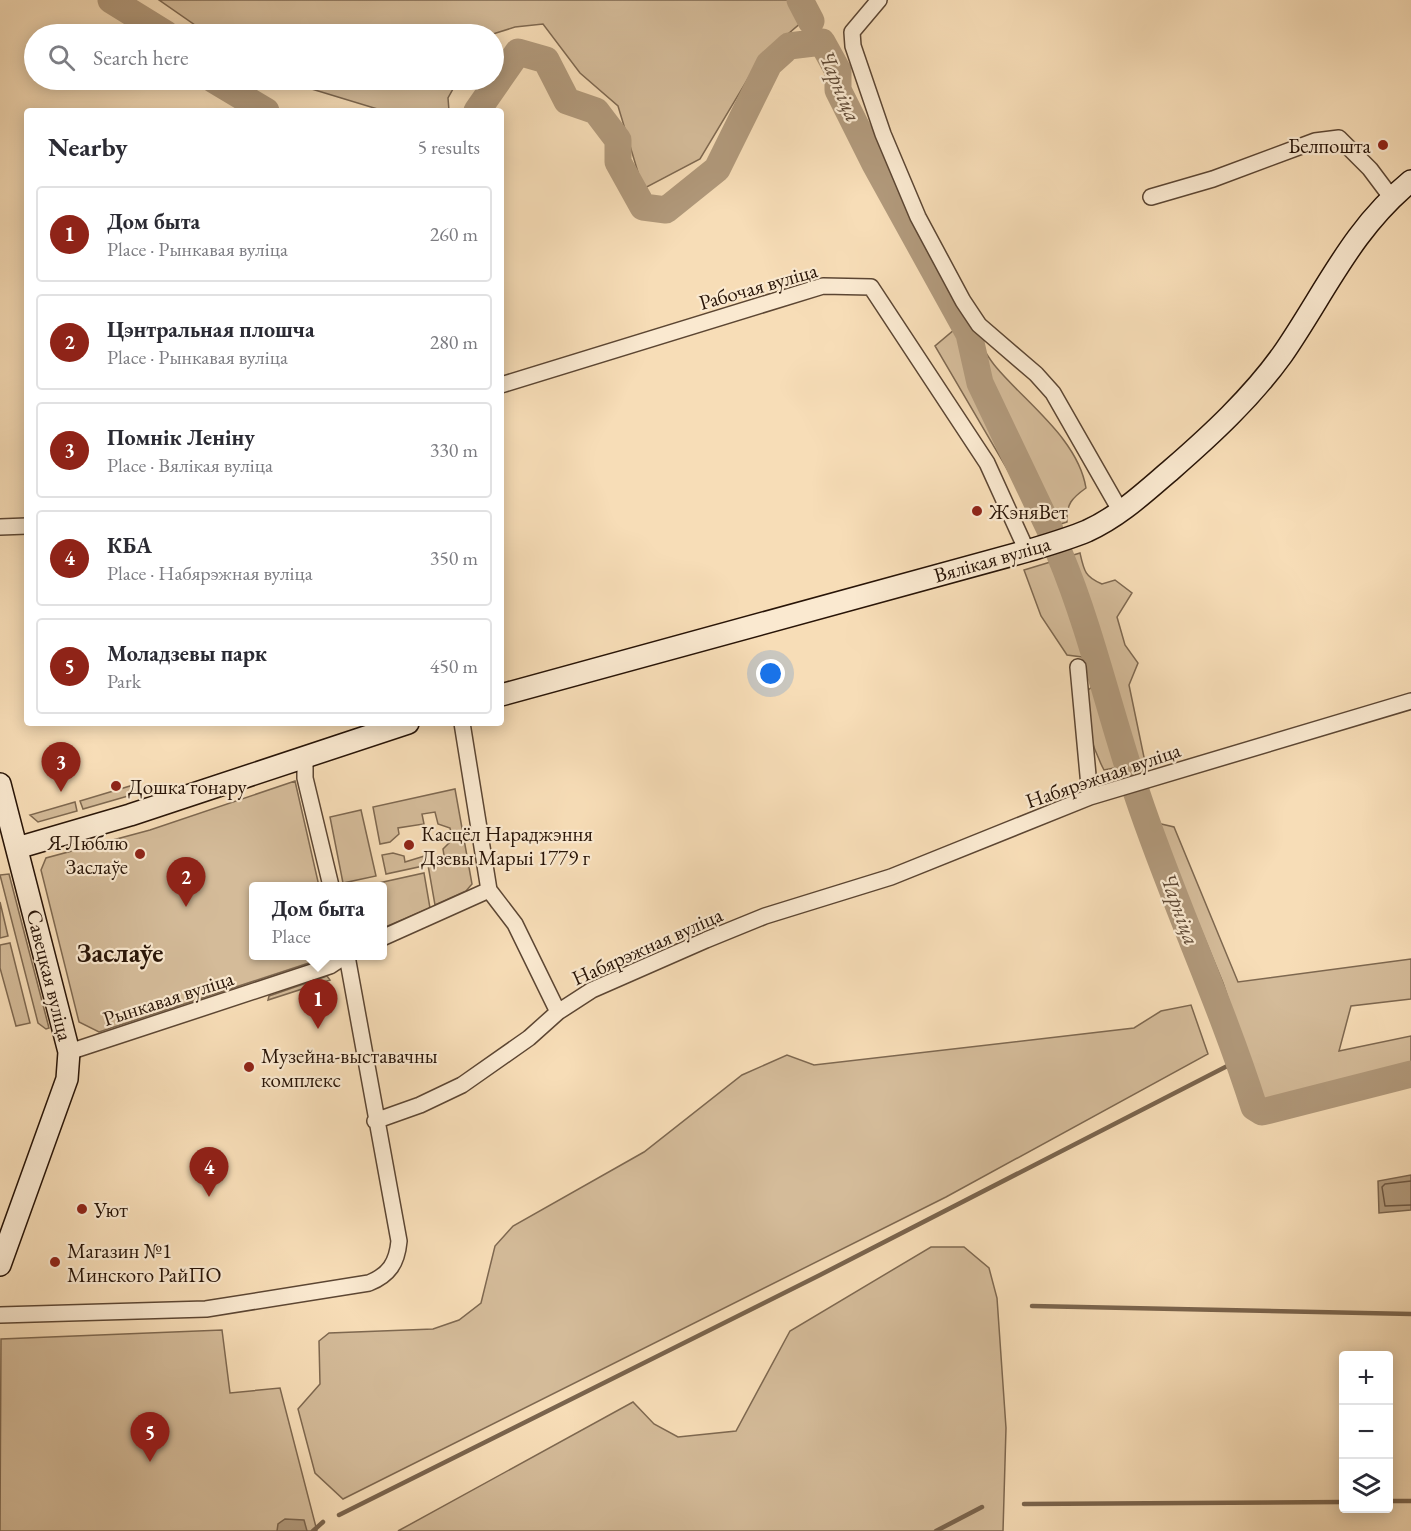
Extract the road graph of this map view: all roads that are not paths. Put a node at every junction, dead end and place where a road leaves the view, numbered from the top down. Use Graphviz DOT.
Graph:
graph roads {
  1 [pos="879,0"];
  2 [pos="865,6"];
  3 [pos="1411,181"];
  4 [pos="1151,196"];
  5 [pos="1391,197"];
  6 [pos="504,384"];
  7 [pos="1121,512"];
  8 [pos="0,526"];
  9 [pos="24,526"];
  10 [pos="1027,551"];
  11 [pos="1078,667"];
  12 [pos="504,694"];
  13 [pos="1411,701"];
  14 [pos="388,726"];
  15 [pos="462,726"];
  16 [pos="368,729"];
  17 [pos="305,757"];
  18 [pos="0,784"];
  19 [pos="1090,797"];
  20 [pos="5,823"];
  21 [pos="17,848"];
  22 [pos="330,882"];
  23 [pos="489,890"];
  24 [pos="387,936"];
  25 [pos="340,960"];
  26 [pos="347,960"];
  27 [pos="558,1012"];
  28 [pos="69,1052"];
  29 [pos="375,1121"];
  30 [pos="0,1265"];
  31 [pos="0,1315"];
  1 -- 2 [label="street"];
  2 -- 7 [label="street"];
  3 -- 5 [label="main road, Вялікая вуліца"];
  4 -- 5 [label="street"];
  5 -- 7 [label="main road, Вялікая вуліца"];
  6 -- 10 [label="street, Рабочая вуліца"];
  7 -- 10 [label="main road, Вялікая вуліца"];
  8 -- 9 [label="street"];
  10 -- 12 [label="main road, Вялікая вуліца"];
  11 -- 19 [label="street"];
  13 -- 19 [label="street, Набярэжная вуліца"];
  14 -- 16 [label="main road"];
  15 -- 23 [label="street"];
  16 -- 17 [label="main road"];
  17 -- 21 [label="main road"];
  17 -- 22 [label="street"];
  18 -- 20 [label="main road, Савецкая вуліца"];
  19 -- 27 [label="street, Набярэжная вуліца"];
  20 -- 21 [label="main road, Савецкая вуліца"];
  21 -- 28 [label="main road, Савецкая вуліца"];
  23 -- 24 [label="street"];
  23 -- 27 [label="street"];
  25 -- 28 [label="street, Рынкавая вуліца"];
  26 -- 29 [label="street"];
  27 -- 29 [label="street, Набярэжная вуліца"];
  28 -- 30 [label="main road, Савецкая вуліца"];
  29 -- 31 [label="street"];
}
